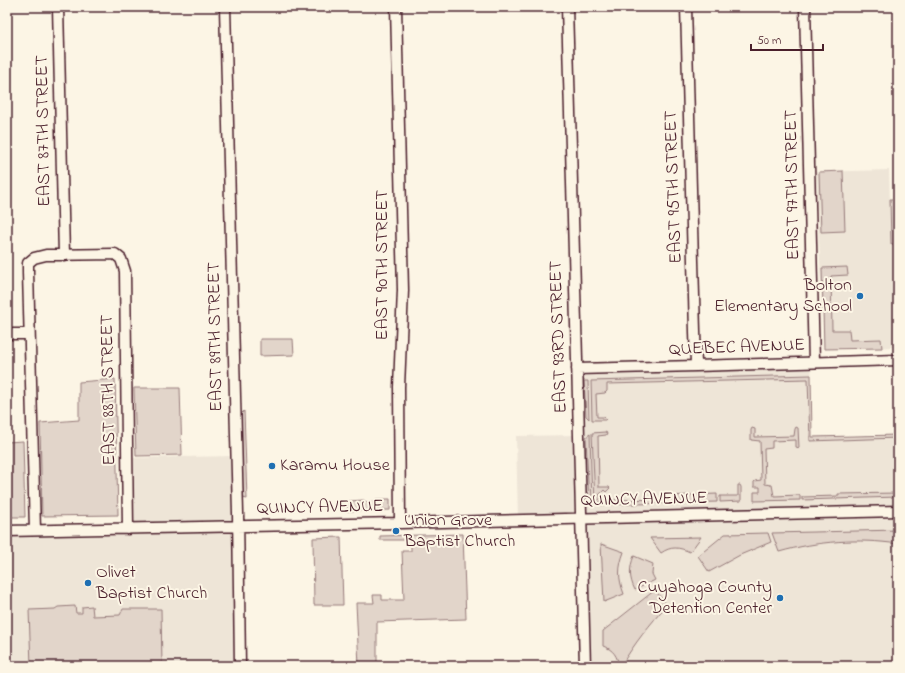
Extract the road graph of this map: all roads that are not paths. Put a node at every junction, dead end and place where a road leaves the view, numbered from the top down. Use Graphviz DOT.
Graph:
graph roads {
  1 [pos="58,7"];
  2 [pos="225,7"];
  3 [pos="396,7"];
  4 [pos="567,7"];
  5 [pos="686,7"];
  6 [pos="805,7"];
  7 [pos="64,255"];
  8 [pos="7,334"];
  9 [pos="30,334"];
  10 [pos="898,360"];
  11 [pos="814,362"];
  12 [pos="696,366"];
  13 [pos="577,369"];
  14 [pos="898,511"];
  15 [pos="582,519"];
  16 [pos="400,523"];
  17 [pos="238,526"];
  18 [pos="128,529"];
  19 [pos="35,530"];
  20 [pos="7,531"];
  21 [pos="240,666"];
  22 [pos="585,666"];
  1 -- 7 [label="street, EAST 87TH STREET"];
  2 -- 17 [label="street, EAST 89TH STREET"];
  3 -- 16 [label="street, EAST 90TH STREET"];
  4 -- 13 [label="street, EAST 93RD STREET"];
  5 -- 12 [label="street, EAST 95TH STREET"];
  6 -- 11 [label="street, EAST 97TH STREET"];
  7 -- 9 [label="street"];
  7 -- 18 [label="street, EAST 88TH STREET"];
  8 -- 9 [label="street"];
  9 -- 19 [label="street"];
  10 -- 11 [label="street, QUEBEC AVENUE"];
  11 -- 12 [label="street, QUEBEC AVENUE"];
  12 -- 13 [label="street, QUEBEC AVENUE"];
  13 -- 15 [label="street, EAST 93RD STREET"];
  14 -- 15 [label="street, QUINCY AVENUE"];
  15 -- 16 [label="street, QUINCY AVENUE"];
  15 -- 22 [label="street, EAST 93RD STREET"];
  16 -- 17 [label="street, QUINCY AVENUE"];
  17 -- 18 [label="street, QUINCY AVENUE"];
  17 -- 21 [label="street, EAST 89TH STREET"];
  18 -- 19 [label="street, QUINCY AVENUE"];
  19 -- 20 [label="street, QUINCY AVENUE"];
}
